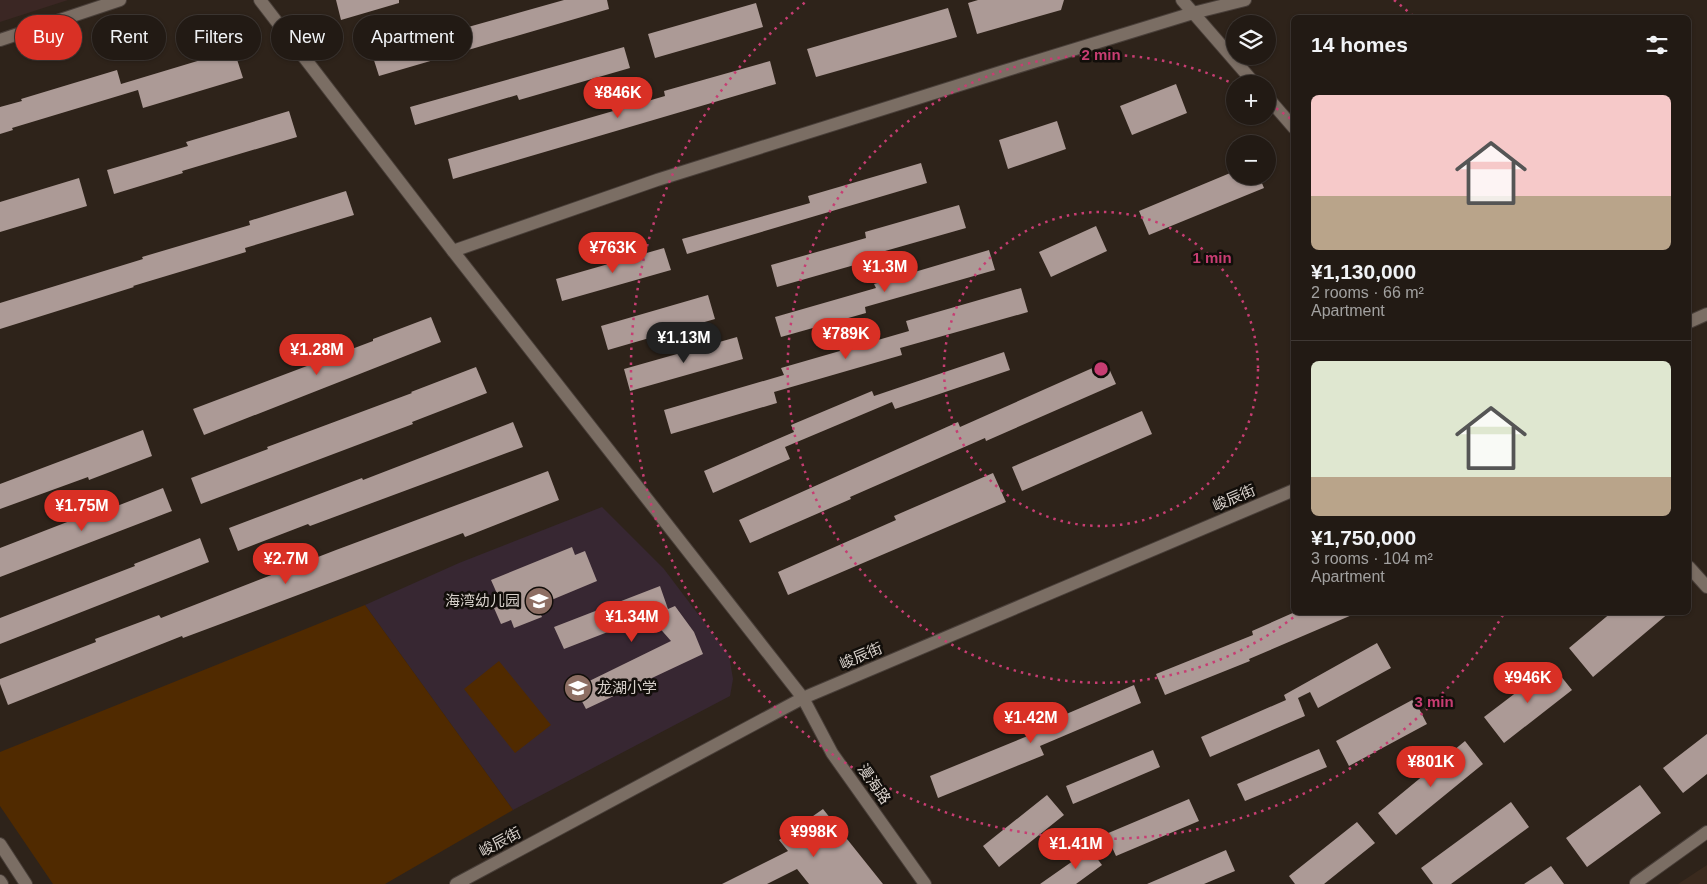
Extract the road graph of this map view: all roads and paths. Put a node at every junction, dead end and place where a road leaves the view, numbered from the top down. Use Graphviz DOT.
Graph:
graph roads {
  1 [pos="120,0"];
  2 [pos="260,0"];
  3 [pos="1182,0"];
  4 [pos="1245,0"];
  5 [pos="1193,13"];
  6 [pos="0,40"];
  7 [pos="1247,75"];
  8 [pos="1276,107"];
  9 [pos="1291,125"];
  10 [pos="453,251"];
  11 [pos="1707,314"];
  12 [pos="1691,321"];
  13 [pos="1291,491"];
  14 [pos="1691,569"];
  15 [pos="1707,587"];
  16 [pos="803,698"];
  17 [pos="1707,832"];
  18 [pos="0,844"];
  19 [pos="0,881"];
  20 [pos="1636,883"];
  21 [pos="2,884"];
  22 [pos="26,884"];
  23 [pos="456,884"];
  24 [pos="925,884"];
  1 -- 6 [label="street"];
  2 -- 10 [label="street, 漫海路"];
  3 -- 5 [label="street"];
  4 -- 5 [label="street"];
  5 -- 7 [label="street"];
  5 -- 10 [label="street"];
  8 -- 9 [label="street"];
  10 -- 16 [label="street, 漫海路"];
  11 -- 12 [label="street"];
  13 -- 16 [label="street, 峻辰街"];
  14 -- 15 [label="street"];
  16 -- 23 [label="street, 峻辰街"];
  16 -- 24 [label="street, 漫海路"];
  17 -- 20 [label="street"];
  18 -- 22 [label="street"];
  19 -- 21 [label="street"];
}
